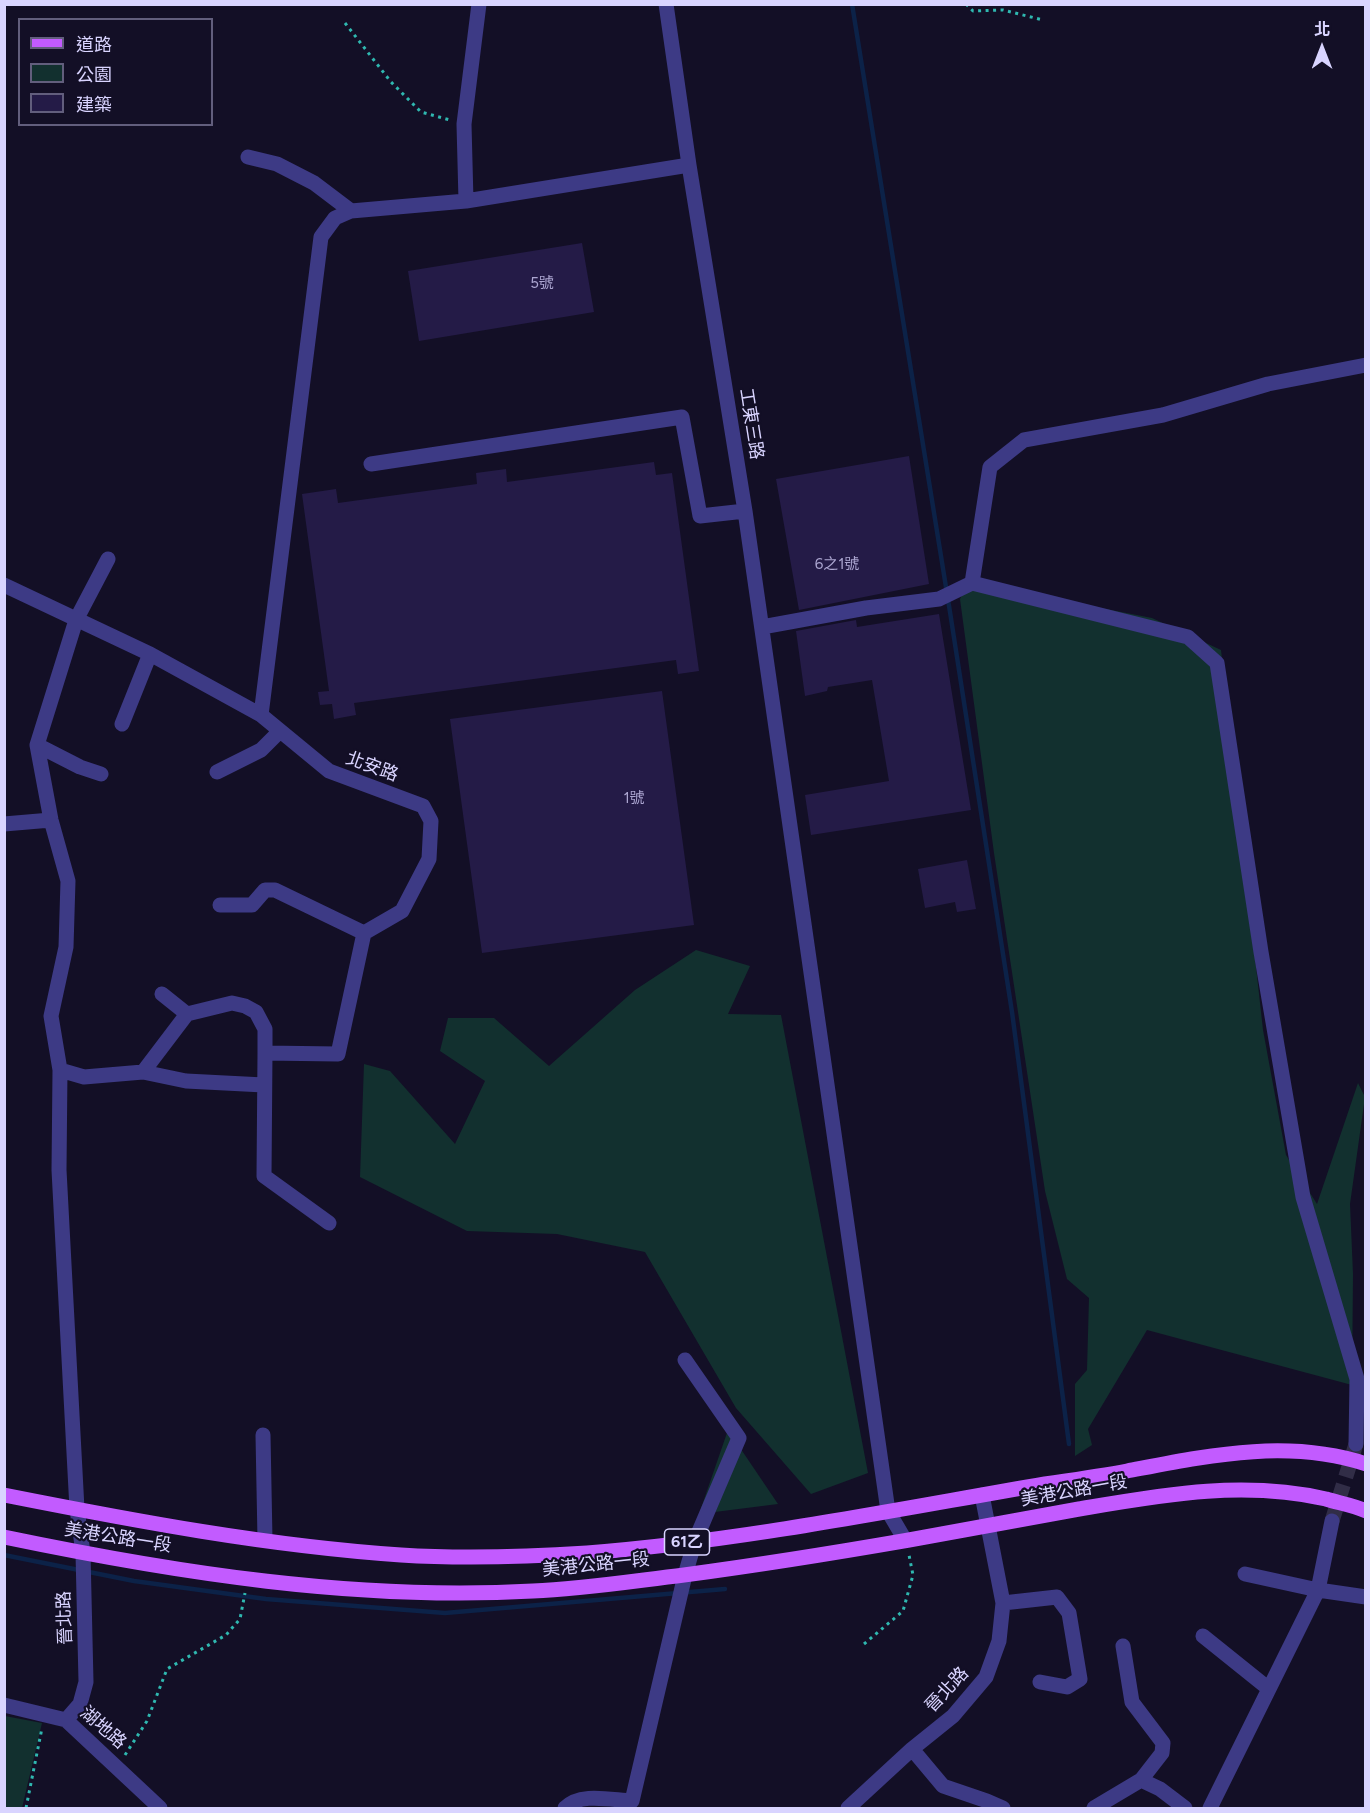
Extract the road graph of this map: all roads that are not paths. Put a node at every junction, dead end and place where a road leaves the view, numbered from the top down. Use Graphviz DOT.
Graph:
graph roads {
  1 [pos="479,4"];
  2 [pos="666,4"];
  3 [pos="248,157"];
  4 [pos="689,165"];
  5 [pos="466,201"];
  6 [pos="351,211"];
  7 [pos="1365,365"];
  8 [pos="371,464"];
  9 [pos="745,511"];
  10 [pos="108,559"];
  11 [pos="972,583"];
  12 [pos="4,585"];
  13 [pos="76,620"];
  14 [pos="762,627"];
  15 [pos="150,654"];
  16 [pos="261,715"];
  17 [pos="122,724"];
  18 [pos="280,731"];
  19 [pos="37,745"];
  20 [pos="217,772"];
  21 [pos="100,774"];
  22 [pos="51,820"];
  23 [pos="4,824"];
  24 [pos="220,905"];
  25 [pos="363,933"];
  26 [pos="162,994"];
  27 [pos="187,1014"];
  28 [pos="265,1053"];
  29 [pos="60,1070"];
  30 [pos="143,1072"];
  31 [pos="264,1085"];
  32 [pos="329,1223"];
  33 [pos="685,1360"];
  34 [pos="262,1435"];
  35 [pos="1356,1444"];
  36 [pos="1365,1464"];
  37 [pos="4,1495"];
  38 [pos="982,1495"];
  39 [pos="77,1509"];
  40 [pos="888,1511"];
  41 [pos="1365,1511"];
  42 [pos="1332,1521"];
  43 [pos="988,1525"];
  44 [pos="4,1537"];
  45 [pos="264,1540"];
  46 [pos="906,1540"];
  47 [pos="695,1541"];
  48 [pos="83,1553"];
  49 [pos="1245,1574"];
  50 [pos="686,1575"];
  51 [pos="1318,1590"];
  52 [pos="1365,1597"];
  53 [pos="1003,1603"];
  54 [pos="1203,1636"];
  55 [pos="1123,1646"];
  56 [pos="1040,1682"];
  57 [pos="1269,1689"];
  58 [pos="4,1705"];
  59 [pos="66,1720"];
  60 [pos="912,1749"];
  61 [pos="1141,1780"];
  62 [pos="160,1809"];
  63 [pos="565,1809"];
  64 [pos="848,1809"];
  65 [pos="1003,1809"];
  66 [pos="1094,1809"];
  67 [pos="1185,1809"];
  68 [pos="1210,1809"];
  1 -- 5 [label="street"];
  2 -- 4 [label="street, 工東三路"];
  3 -- 6 [label="street"];
  4 -- 5 [label="street"];
  4 -- 9 [label="street, 工東三路"];
  5 -- 6 [label="street"];
  6 -- 16 [label="street"];
  7 -- 11 [label="street"];
  8 -- 9 [label="street"];
  9 -- 14 [label="street, 工東三路"];
  10 -- 13 [label="street"];
  11 -- 14 [label="street"];
  11 -- 35 [label="street"];
  12 -- 13 [label="street, 北安路"];
  13 -- 15 [label="street, 北安路"];
  13 -- 19 [label="street"];
  14 -- 40 [label="street, 工東三路"];
  15 -- 16 [label="street, 北安路"];
  15 -- 17 [label="street"];
  16 -- 18 [label="street, 北安路"];
  18 -- 20 [label="street"];
  18 -- 25 [label="street, 北安路"];
  19 -- 21 [label="street"];
  19 -- 22 [label="street, 晉北路"];
  22 -- 23 [label="street"];
  22 -- 29 [label="street, 晉北路"];
  24 -- 25 [label="street"];
  25 -- 28 [label="street"];
  26 -- 27 [label="street"];
  27 -- 28 [label="street"];
  27 -- 30 [label="street"];
  28 -- 31 [label="street"];
  29 -- 30 [label="street"];
  29 -- 39 [label="street, 晉北路"];
  30 -- 31 [label="street"];
  31 -- 32 [label="street"];
  33 -- 47 [label="street"];
  34 -- 45 [label="street"];
  36 -- 38 [label="main road, 美港公路一段 / 61乙"];
  37 -- 39 [label="main road, 美港公路一段 / 61乙"];
  38 -- 40 [label="main road, 美港公路一段 / 61乙"];
  38 -- 43 [label="street, 晉北路"];
  39 -- 45 [label="main road, 美港公路一段 / 61乙"];
  39 -- 48 [label="street, 晉北路"];
  40 -- 46 [label="street"];
  40 -- 47 [label="main road, 美港公路一段 / 61乙"];
  41 -- 43 [label="main road, 美港公路一段 / 61乙"];
  42 -- 51 [label="street"];
  43 -- 46 [label="main road, 美港公路一段 / 61乙"];
  43 -- 53 [label="street, 晉北路"];
  44 -- 48 [label="main road, 美港公路一段 / 61乙"];
  45 -- 47 [label="main road, 美港公路一段 / 61乙"];
  46 -- 50 [label="main road, 美港公路一段 / 61乙"];
  47 -- 50 [label="street"];
  48 -- 50 [label="main road, 美港公路一段 / 61乙"];
  48 -- 59 [label="street, 晉北路"];
  49 -- 51 [label="street"];
  50 -- 63 [label="street"];
  51 -- 52 [label="street"];
  51 -- 57 [label="street"];
  53 -- 56 [label="street"];
  53 -- 60 [label="street, 晉北路"];
  54 -- 57 [label="street"];
  55 -- 61 [label="street"];
  57 -- 68 [label="street"];
  58 -- 59 [label="street, 湖地路"];
  59 -- 62 [label="street, 湖地路"];
  60 -- 64 [label="street, 晉北路"];
  60 -- 65 [label="street"];
  61 -- 66 [label="street"];
  61 -- 67 [label="street"];
}
